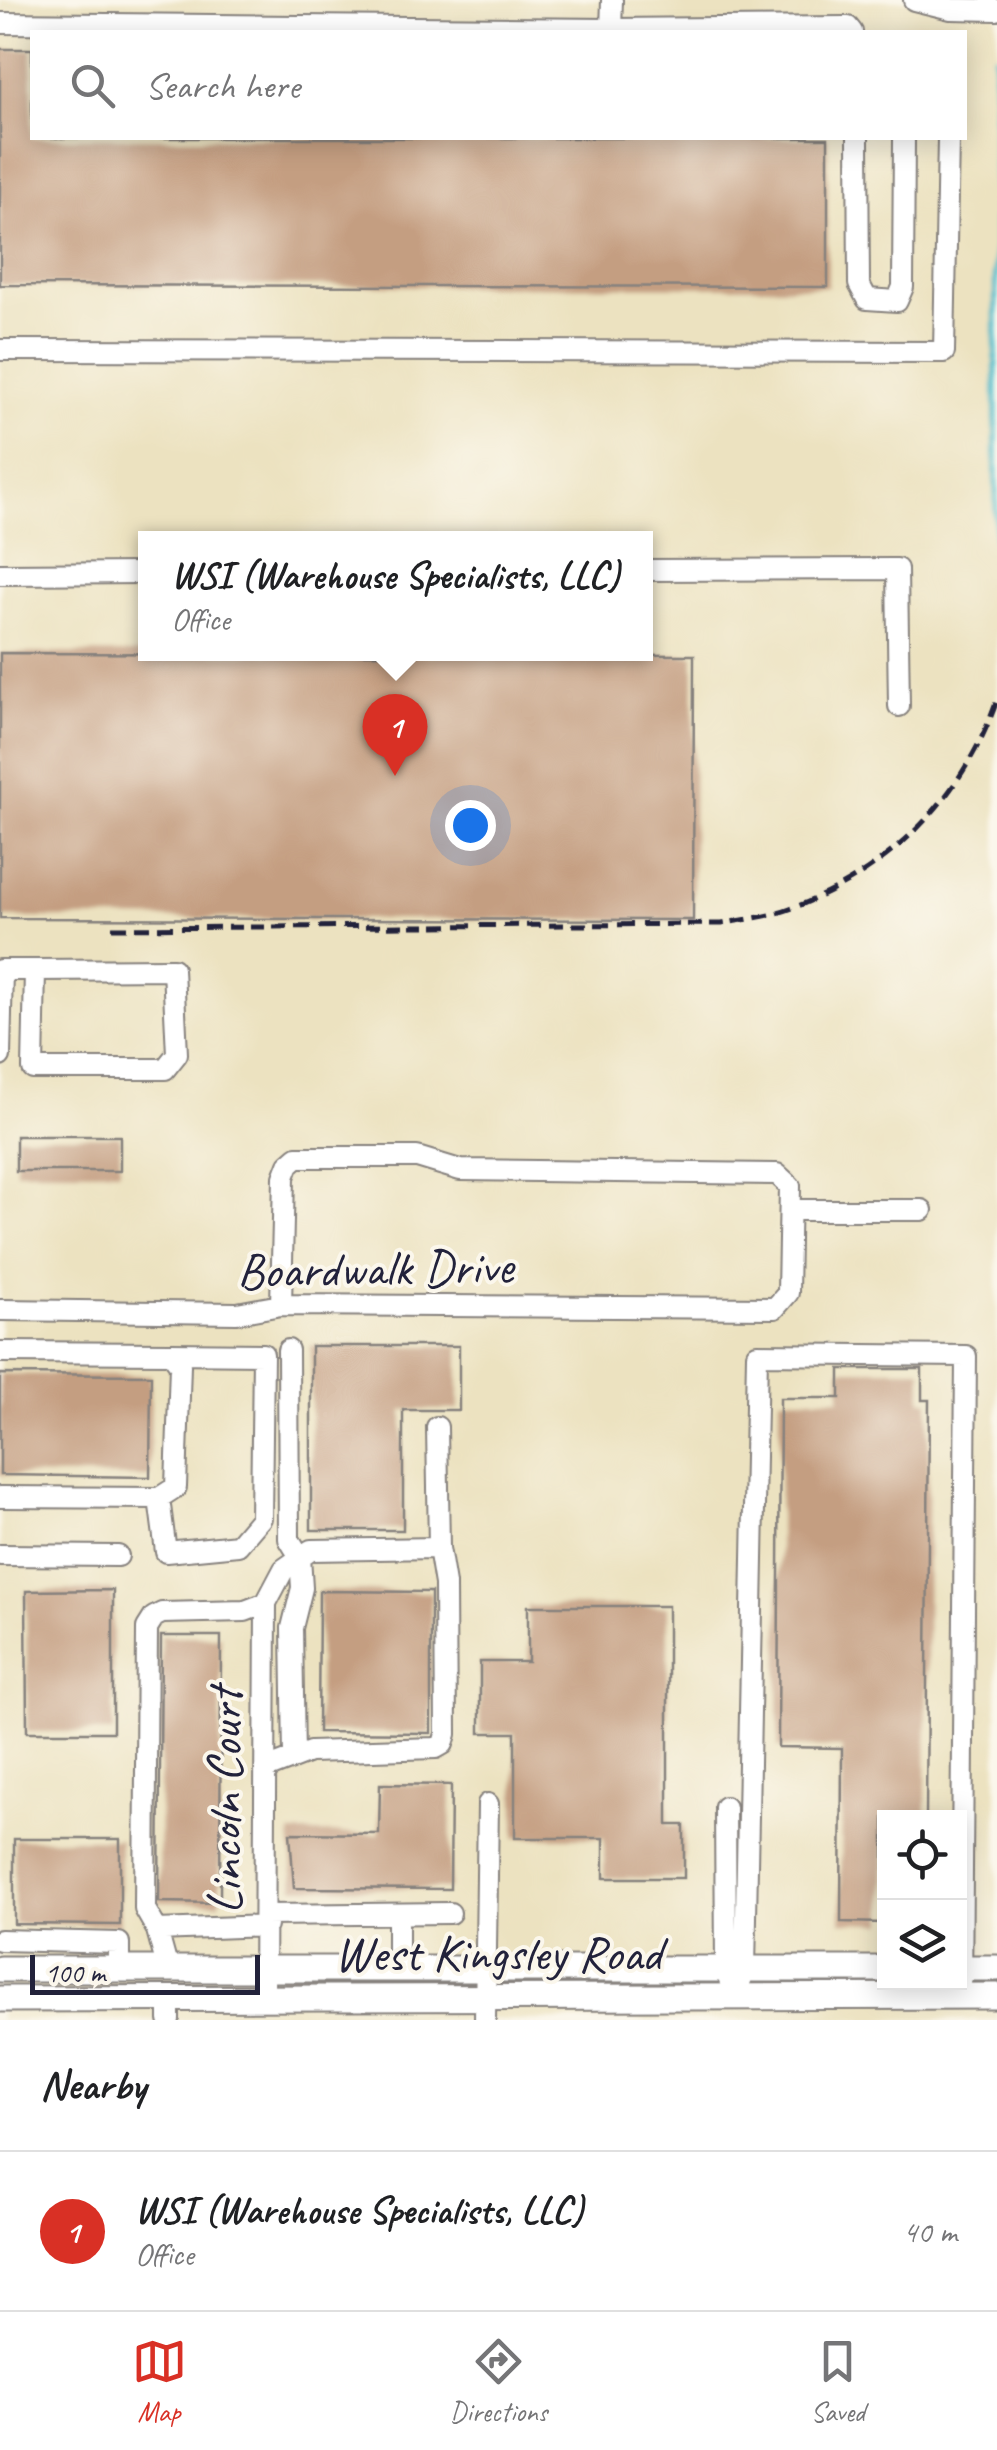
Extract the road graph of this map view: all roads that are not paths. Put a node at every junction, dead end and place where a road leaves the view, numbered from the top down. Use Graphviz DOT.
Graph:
graph roads {
  1 [pos="34,0"];
  2 [pos="612,0"];
  3 [pos="914,0"];
  4 [pos="956,4"];
  5 [pos="997,10"];
  6 [pos="0,23"];
  7 [pos="34,24"];
  8 [pos="611,29"];
  9 [pos="850,30"];
  10 [pos="950,30"];
  11 [pos="858,140"];
  12 [pos="904,140"];
  13 [pos="948,140"];
  14 [pos="0,350"];
  15 [pos="653,570"];
  16 [pos="138,573"];
  17 [pos="0,574"];
  18 [pos="899,706"];
  19 [pos="1,970"];
  20 [pos="35,970"];
  21 [pos="0,1056"];
  22 [pos="790,1210"];
  23 [pos="922,1210"];
  24 [pos="281,1304"];
  25 [pos="0,1310"];
  26 [pos="288,1350"];
  27 [pos="0,1352"];
  28 [pos="171,1353"];
  29 [pos="437,1427"];
  30 [pos="0,1497"];
  31 [pos="159,1498"];
  32 [pos="439,1548"];
  33 [pos="0,1556"];
  34 [pos="118,1556"];
  35 [pos="300,1557"];
  36 [pos="266,1603"];
  37 [pos="294,1758"];
  38 [pos="266,1768"];
  39 [pos="488,1804"];
  40 [pos="725,1807"];
  41 [pos="962,1900"];
  42 [pos="450,1913"];
  43 [pos="398,1914"];
  44 [pos="266,1920"];
  45 [pos="157,1930"];
  46 [pos="0,1940"];
  47 [pos="877,1968"];
  48 [pos="967,1968"];
  49 [pos="997,1968"];
  50 [pos="0,1969"];
  51 [pos="736,1969"];
  52 [pos="119,1970"];
  53 [pos="168,1970"];
  54 [pos="266,1970"];
  55 [pos="398,1970"];
  56 [pos="486,1970"];
  57 [pos="962,1990"];
  58 [pos="734,1996"];
  59 [pos="962,1996"];
  60 [pos="997,1996"];
  61 [pos="264,1998"];
  62 [pos="398,1998"];
  63 [pos="0,1999"];
  64 [pos="169,2009"];
  65 [pos="486,2009"];
  1 -- 7 [label="street"];
  2 -- 8 [label="street"];
  3 -- 4 [label="street"];
  4 -- 5 [label="street"];
  4 -- 10 [label="street"];
  6 -- 7 [label="street"];
  7 -- 8 [label="street"];
  8 -- 9 [label="street"];
  11 -- 12 [label="street"];
  13 -- 14 [label="street"];
  15 -- 18 [label="street"];
  16 -- 17 [label="street"];
  19 -- 20 [label="street"];
  19 -- 21 [label="street"];
  20 -- 20 [label="street"];
  22 -- 23 [label="street"];
  22 -- 24 [label="street, Boardwalk Drive"];
  22 -- 24 [label="street"];
  24 -- 25 [label="street, Boardwalk Drive"];
  26 -- 35 [label="street"];
  27 -- 28 [label="street"];
  28 -- 31 [label="street"];
  28 -- 31 [label="street"];
  29 -- 32 [label="street"];
  30 -- 31 [label="street"];
  32 -- 35 [label="street"];
  32 -- 37 [label="street"];
  33 -- 34 [label="street"];
  35 -- 36 [label="street"];
  35 -- 37 [label="street"];
  36 -- 38 [label="street, Lincoln Court"];
  36 -- 45 [label="street"];
  37 -- 38 [label="street"];
  38 -- 44 [label="street, Lincoln Court"];
  39 -- 56 [label="street"];
  40 -- 51 [label="street"];
  41 -- 51 [label="street"];
  42 -- 43 [label="street"];
  43 -- 44 [label="street"];
  43 -- 55 [label="street"];
  44 -- 45 [label="street"];
  44 -- 54 [label="street, Lincoln Court"];
  45 -- 53 [label="street"];
  46 -- 52 [label="street"];
  47 -- 51 [label="main road, West Kingsley Road"];
  48 -- 49 [label="main road"];
  50 -- 52 [label="main road, West Kingsley Road"];
  51 -- 56 [label="main road, West Kingsley Road"];
  51 -- 58 [label="street"];
  52 -- 53 [label="main road, West Kingsley Road"];
  53 -- 54 [label="main road, West Kingsley Road"];
  53 -- 64 [label="main road"];
  54 -- 55 [label="main road, West Kingsley Road"];
  54 -- 61 [label="street, Lincoln Court"];
  55 -- 56 [label="main road, West Kingsley Road"];
  55 -- 62 [label="main road"];
  56 -- 65 [label="street"];
  57 -- 59 [label="street"];
  58 -- 59 [label="main road, West Kingsley Road"];
  58 -- 65 [label="main road, West Kingsley Road"];
  59 -- 60 [label="main road, West Kingsley Road"];
  61 -- 62 [label="main road, West Kingsley Road"];
  61 -- 64 [label="main road, West Kingsley Road"];
  62 -- 65 [label="main road, West Kingsley Road"];
  63 -- 64 [label="main road, West Kingsley Road"];
}
